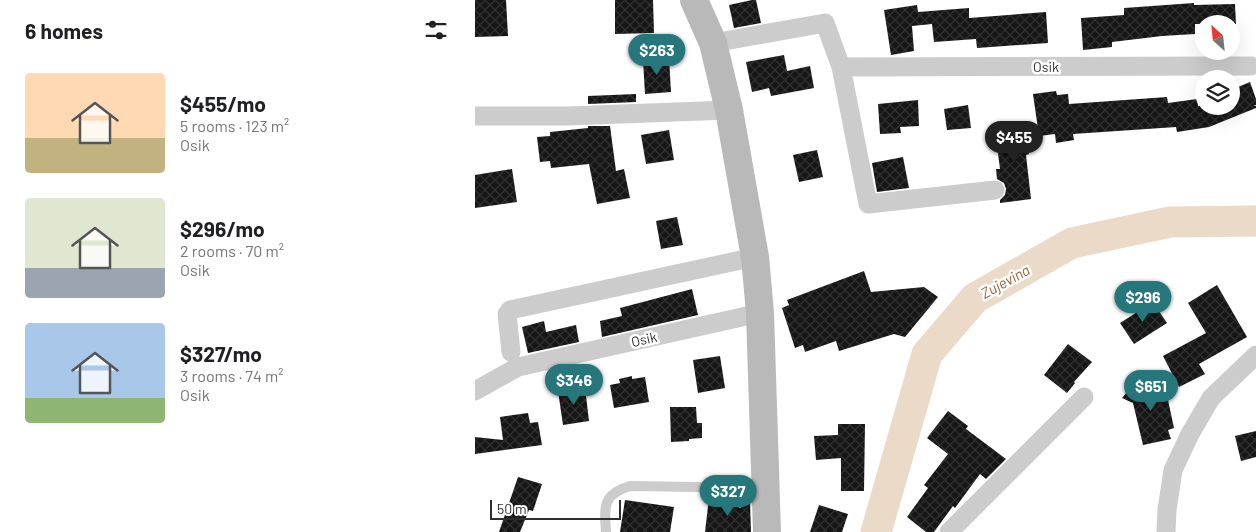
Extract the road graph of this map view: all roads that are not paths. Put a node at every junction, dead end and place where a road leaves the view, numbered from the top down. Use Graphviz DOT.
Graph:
graph roads {
  1 [pos="694,0"];
  2 [pos="713,43"];
  3 [pos="1251,66"];
  4 [pos="841,67"];
  5 [pos="729,110"];
  6 [pos="475,116"];
  7 [pos="995,190"];
  8 [pos="755,257"];
  9 [pos="760,313"];
  10 [pos="511,352"];
  11 [pos="1256,355"];
  12 [pos="475,391"];
  13 [pos="1084,397"];
  14 [pos="762,481"];
  15 [pos="740,501"];
  16 [pos="606,532"];
  17 [pos="767,532"];
  18 [pos="949,532"];
  19 [pos="1166,532"];
  1 -- 2 [label="main road"];
  2 -- 4 [label="street"];
  2 -- 5 [label="main road"];
  3 -- 4 [label="street, Osik"];
  4 -- 7 [label="street"];
  5 -- 6 [label="street"];
  5 -- 8 [label="main road"];
  8 -- 9 [label="main road"];
  8 -- 10 [label="street"];
  9 -- 12 [label="street, Osik"];
  9 -- 14 [label="main road"];
  11 -- 19 [label="street"];
  13 -- 18 [label="street"];
  14 -- 15 [label="lane"];
  14 -- 16 [label="lane"];
  14 -- 17 [label="main road"];
}
